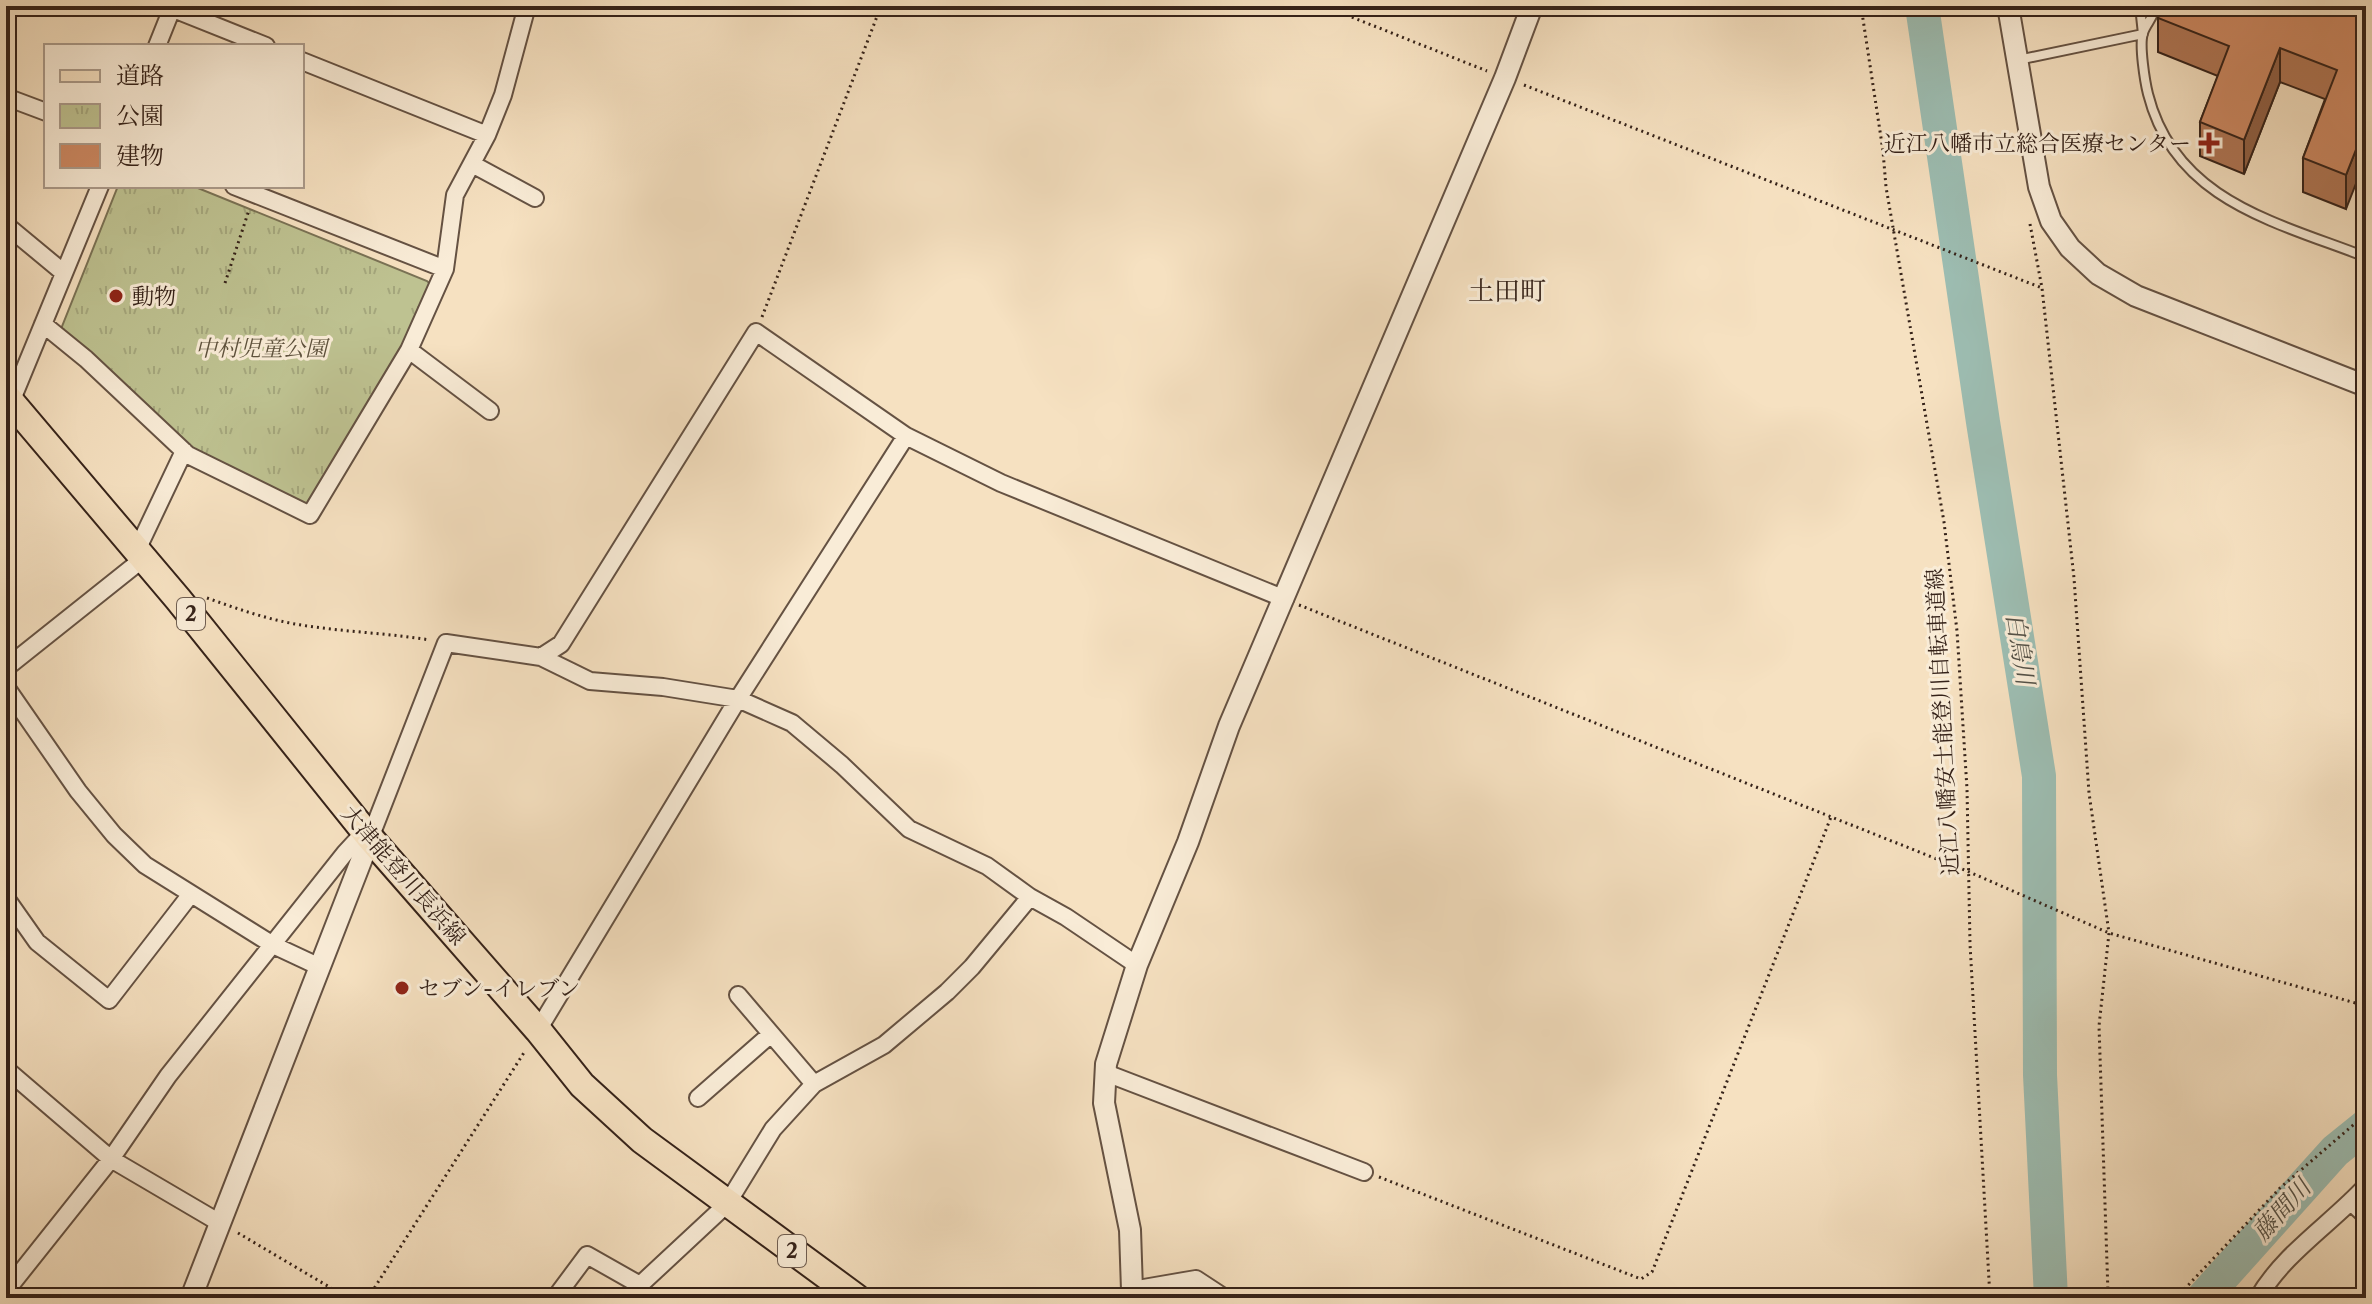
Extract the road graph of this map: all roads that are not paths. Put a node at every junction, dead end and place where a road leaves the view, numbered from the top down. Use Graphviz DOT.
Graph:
graph roads {
  1 [pos="527,6"];
  2 [pos="1532,6"];
  3 [pos="2008,6"];
  4 [pos="2140,6"];
  5 [pos="2155,6"];
  6 [pos="171,7"];
  7 [pos="2143,34"];
  8 [pos="158,44"];
  9 [pos="261,44"];
  10 [pos="2017,61"];
  11 [pos="304,62"];
  12 [pos="6,97"];
  13 [pos="44,111"];
  14 [pos="487,135"];
  15 [pos="472,164"];
  16 [pos="99,188"];
  17 [pos="239,188"];
  18 [pos="535,198"];
  19 [pos="6,225"];
  20 [pos="2366,257"];
  21 [pos="445,269"];
  22 [pos="64,273"];
  23 [pos="43,324"];
  24 [pos="409,350"];
  25 [pos="2366,386"];
  26 [pos="9,399"];
  27 [pos="490,411"];
  28 [pos="906,436"];
  29 [pos="184,451"];
  30 [pos="141,554"];
  31 [pos="1285,599"];
  32 [pos="541,657"];
  33 [pos="6,668"];
  34 [pos="6,687"];
  35 [pos="738,699"];
  36 [pos="370,838"];
  37 [pos="191,894"];
  38 [pos="1030,897"];
  39 [pos="6,898"];
  40 [pos="273,945"];
  41 [pos="1137,965"];
  42 [pos="320,967"];
  43 [pos="738,995"];
  44 [pos="538,1030"];
  45 [pos="771,1034"];
  46 [pos="6,1069"];
  47 [pos="1106,1073"];
  48 [pos="814,1084"];
  49 [pos="698,1098"];
  50 [pos="111,1159"];
  51 [pos="1364,1172"];
  52 [pos="2366,1186"];
  53 [pos="2351,1202"];
  54 [pos="727,1204"];
  55 [pos="2366,1216"];
  56 [pos="220,1223"];
  57 [pos="6,1291"];
  58 [pos="1130,1294"];
  59 [pos="191,1298"];
  60 [pos="555,1298"];
  61 [pos="857,1298"];
  62 [pos="1225,1298"];
  63 [pos="2258,1298"];
  1 -- 14 [label="street"];
  2 -- 31 [label="street"];
  3 -- 10 [label="street"];
  4 -- 7 [label="lane"];
  5 -- 7 [label="lane"];
  6 -- 8 [label="street"];
  6 -- 9 [label="street"];
  7 -- 10 [label="lane"];
  7 -- 20 [label="lane"];
  10 -- 25 [label="street"];
  11 -- 14 [label="street"];
  12 -- 13 [label="street"];
  14 -- 15 [label="street"];
  15 -- 18 [label="street"];
  15 -- 21 [label="street"];
  16 -- 22 [label="street"];
  17 -- 21 [label="street"];
  19 -- 22 [label="street"];
  21 -- 24 [label="street"];
  22 -- 23 [label="street"];
  23 -- 26 [label="street"];
  23 -- 29 [label="street"];
  24 -- 27 [label="street"];
  24 -- 29 [label="street"];
  26 -- 30 [label="main road, 大津能登川長浜線 / 2"];
  28 -- 31 [label="street"];
  28 -- 32 [label="street"];
  28 -- 35 [label="street"];
  29 -- 30 [label="street"];
  30 -- 33 [label="street"];
  30 -- 36 [label="main road, 大津能登川長浜線 / 2"];
  31 -- 41 [label="street"];
  32 -- 35 [label="street"];
  32 -- 36 [label="street"];
  34 -- 37 [label="street"];
  35 -- 38 [label="street"];
  35 -- 44 [label="street"];
  36 -- 40 [label="street"];
  36 -- 42 [label="street"];
  36 -- 44 [label="main road, 大津能登川長浜線 / 2"];
  37 -- 39 [label="street"];
  37 -- 40 [label="street"];
  38 -- 41 [label="street"];
  38 -- 48 [label="street"];
  40 -- 42 [label="street"];
  40 -- 50 [label="street"];
  41 -- 47 [label="street"];
  42 -- 56 [label="street"];
  43 -- 45 [label="street"];
  44 -- 54 [label="main road, 大津能登川長浜線 / 2"];
  45 -- 48 [label="street"];
  45 -- 49 [label="street"];
  46 -- 50 [label="street"];
  47 -- 51 [label="street"];
  47 -- 58 [label="street"];
  48 -- 54 [label="street"];
  50 -- 56 [label="street"];
  50 -- 57 [label="street"];
  52 -- 53 [label="street"];
  53 -- 55 [label="street"];
  53 -- 63 [label="street"];
  54 -- 60 [label="street"];
  54 -- 61 [label="main road, 大津能登川長浜線 / 2"];
  56 -- 59 [label="street"];
  58 -- 62 [label="street"];
}
